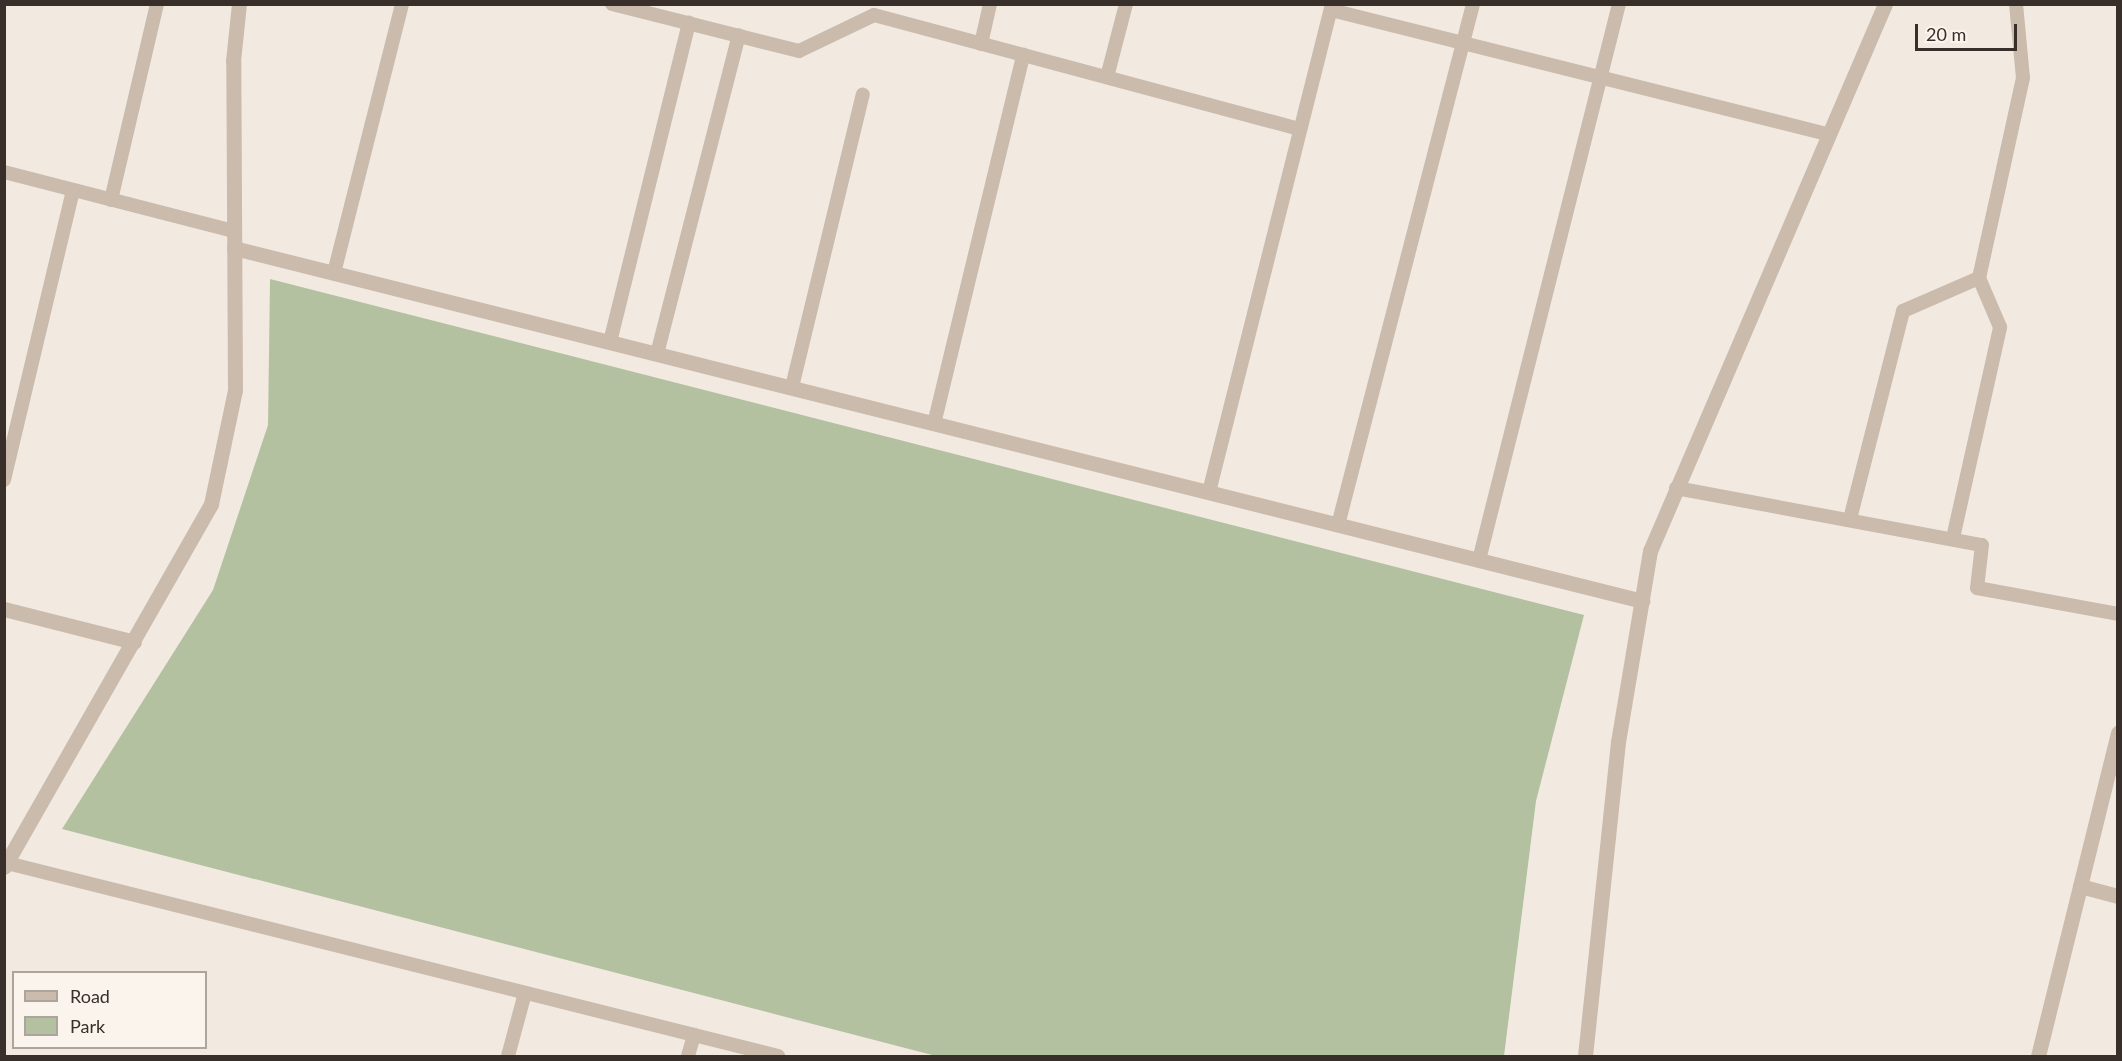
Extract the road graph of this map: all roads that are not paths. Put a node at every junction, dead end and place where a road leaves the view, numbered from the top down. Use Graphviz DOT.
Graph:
graph roads {
  1 [pos="157,4"];
  2 [pos="239,4"];
  3 [pos="402,4"];
  4 [pos="612,4"];
  5 [pos="990,4"];
  6 [pos="1126,4"];
  7 [pos="1473,4"];
  8 [pos="1619,4"];
  9 [pos="1885,4"];
  10 [pos="2016,4"];
  11 [pos="1332,7"];
  12 [pos="875,10"];
  13 [pos="689,23"];
  14 [pos="739,35"];
  15 [pos="1463,43"];
  16 [pos="981,44"];
  17 [pos="1023,55"];
  18 [pos="1107,77"];
  19 [pos="1600,77"];
  20 [pos="863,94"];
  21 [pos="1300,129"];
  22 [pos="1827,134"];
  23 [pos="4,172"];
  24 [pos="73,190"];
  25 [pos="111,200"];
  26 [pos="234,231"];
  27 [pos="234,248"];
  28 [pos="334,273"];
  29 [pos="1978,278"];
  30 [pos="610,342"];
  31 [pos="657,354"];
  32 [pos="792,387"];
  33 [pos="934,424"];
  34 [pos="4,480"];
  35 [pos="1676,488"];
  36 [pos="1209,492"];
  37 [pos="1850,519"];
  38 [pos="1338,525"];
  39 [pos="1953,538"];
  40 [pos="1479,560"];
  41 [pos="1642,601"];
  42 [pos="4,609"];
  43 [pos="2118,614"];
  44 [pos="134,642"];
  45 [pos="2118,733"];
  46 [pos="6,865"];
  47 [pos="2080,886"];
  48 [pos="2118,896"];
  49 [pos="525,993"];
  50 [pos="694,1035"];
  51 [pos="508,1056"];
  52 [pos="688,1056"];
  53 [pos="778,1056"];
  54 [pos="1585,1056"];
  55 [pos="2038,1056"];
  1 -- 25 [label="lane"];
  2 -- 26 [label="street"];
  3 -- 28 [label="lane"];
  4 -- 13 [label="lane"];
  5 -- 16 [label="lane"];
  6 -- 18 [label="lane"];
  7 -- 15 [label="lane"];
  8 -- 19 [label="lane"];
  9 -- 22 [label="street"];
  10 -- 29 [label="lane"];
  11 -- 15 [label="lane"];
  11 -- 21 [label="lane"];
  12 -- 14 [label="lane"];
  12 -- 16 [label="lane"];
  13 -- 14 [label="lane"];
  13 -- 30 [label="lane"];
  14 -- 31 [label="lane"];
  15 -- 19 [label="lane"];
  15 -- 38 [label="lane"];
  16 -- 17 [label="lane"];
  17 -- 18 [label="lane"];
  17 -- 33 [label="lane"];
  18 -- 21 [label="lane"];
  19 -- 22 [label="lane"];
  19 -- 40 [label="lane"];
  20 -- 32 [label="lane"];
  21 -- 36 [label="lane"];
  22 -- 35 [label="street"];
  23 -- 24 [label="lane"];
  24 -- 25 [label="lane"];
  24 -- 34 [label="lane"];
  25 -- 26 [label="lane"];
  26 -- 27 [label="street"];
  27 -- 28 [label="street"];
  27 -- 44 [label="street"];
  28 -- 30 [label="street"];
  29 -- 37 [label="lane"];
  29 -- 39 [label="lane"];
  30 -- 31 [label="street"];
  31 -- 32 [label="street"];
  32 -- 33 [label="street"];
  33 -- 36 [label="street"];
  35 -- 37 [label="lane"];
  35 -- 41 [label="street"];
  36 -- 38 [label="street"];
  37 -- 39 [label="lane"];
  38 -- 40 [label="street"];
  39 -- 43 [label="lane"];
  40 -- 41 [label="street"];
  41 -- 54 [label="street"];
  42 -- 44 [label="street"];
  44 -- 46 [label="street"];
  45 -- 47 [label="street"];
  46 -- 49 [label="lane"];
  47 -- 48 [label="street"];
  47 -- 55 [label="street"];
  49 -- 50 [label="lane"];
  49 -- 51 [label="lane"];
  50 -- 52 [label="lane"];
  50 -- 53 [label="lane"];
}
